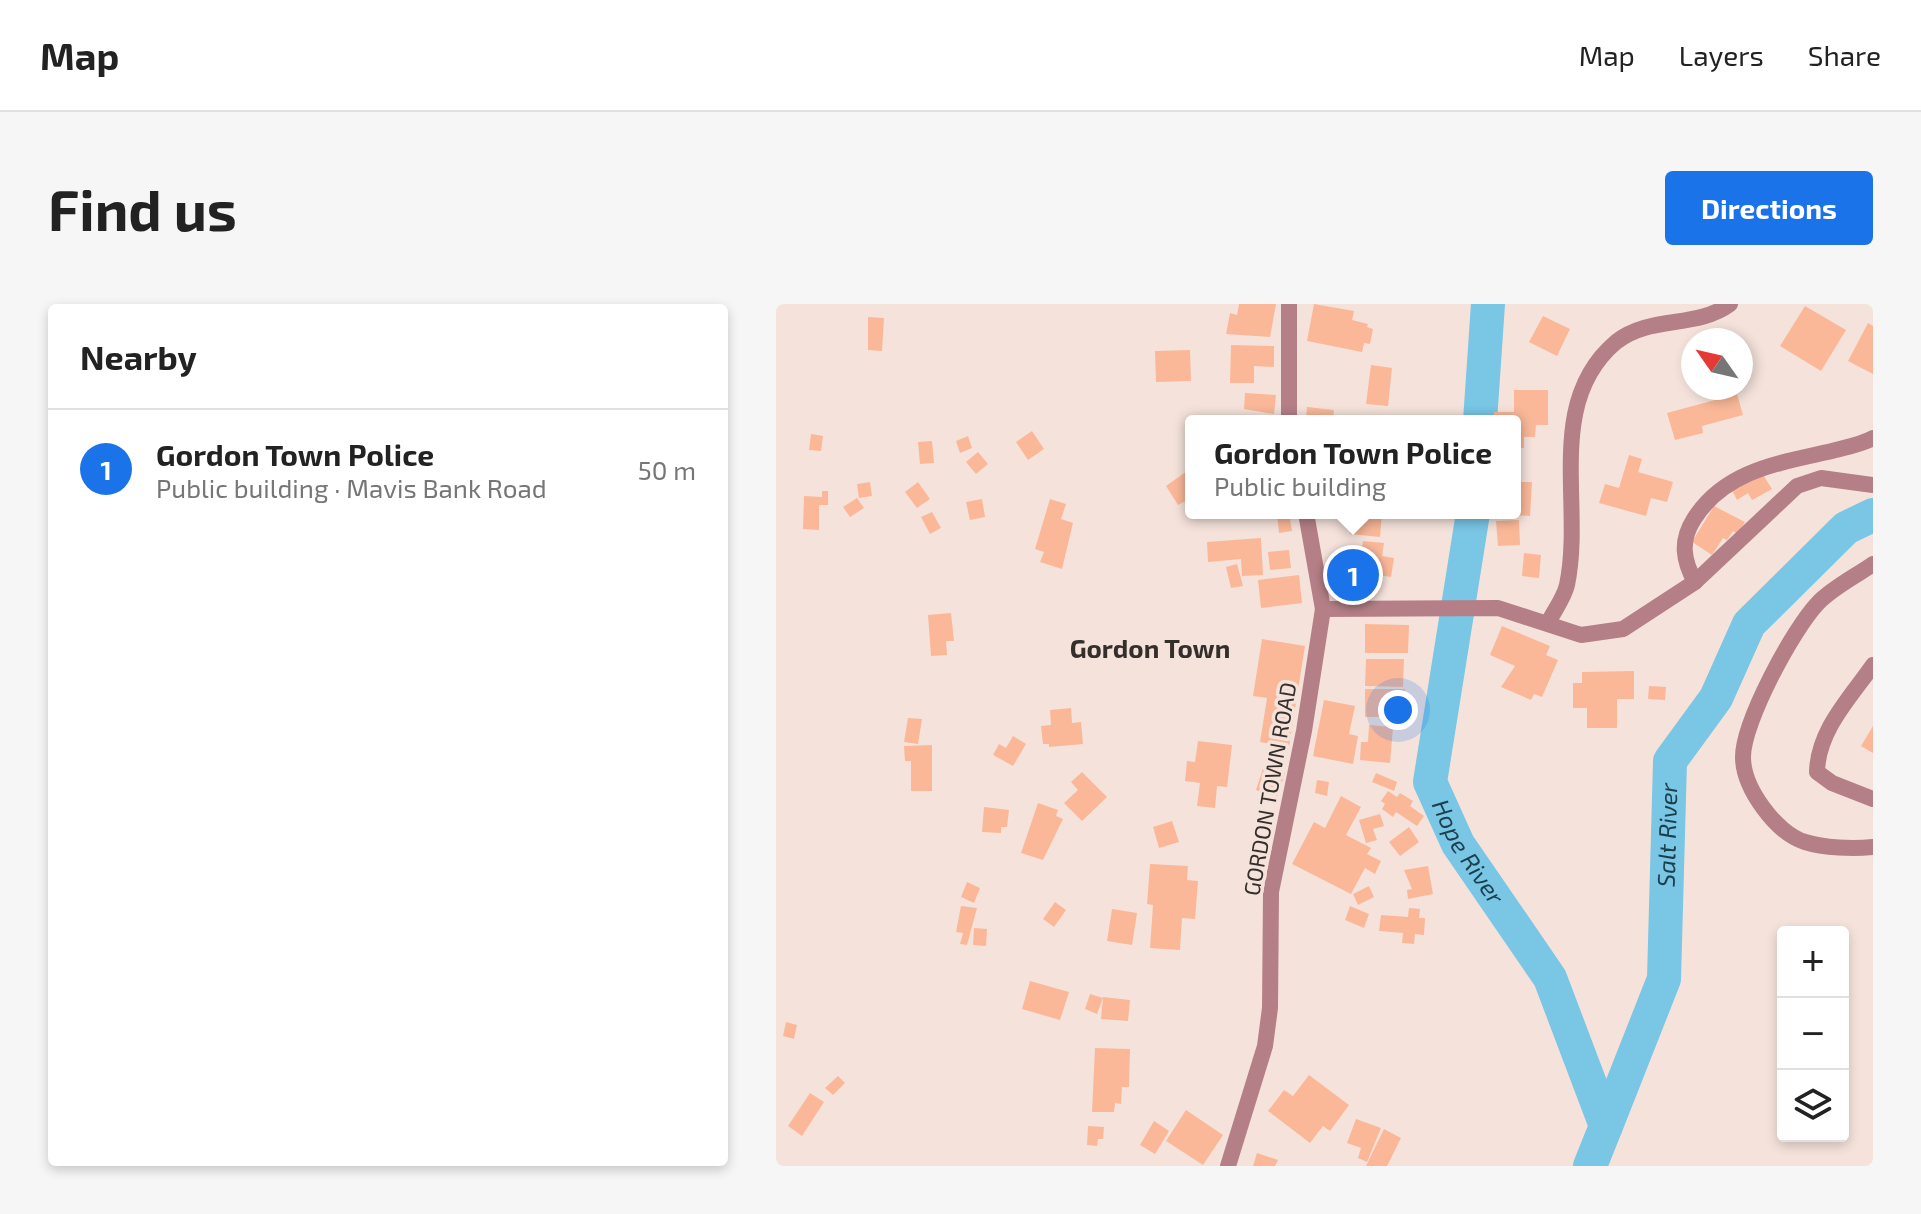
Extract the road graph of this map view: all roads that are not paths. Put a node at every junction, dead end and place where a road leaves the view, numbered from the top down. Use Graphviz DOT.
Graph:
graph roads {
  1 [pos="1289,304"];
  2 [pos="1730,304"];
  3 [pos="1289,415"];
  4 [pos="1873,438"];
  5 [pos="1873,485"];
  6 [pos="1307,519"];
  7 [pos="1873,564"];
  8 [pos="1695,582"];
  9 [pos="1323,609"];
  10 [pos="1548,623"];
  11 [pos="1873,665"];
  12 [pos="1873,799"];
  13 [pos="1873,847"];
  14 [pos="1228,1166"];
  1 -- 3 [label="street"];
  2 -- 10 [label="street"];
  4 -- 8 [label="street"];
  5 -- 8 [label="street"];
  6 -- 9 [label="street, GORDON TOWN ROAD"];
  7 -- 13 [label="street"];
  8 -- 10 [label="street"];
  9 -- 10 [label="street"];
  9 -- 14 [label="street, GORDON TOWN ROAD"];
  11 -- 12 [label="street"];
}
